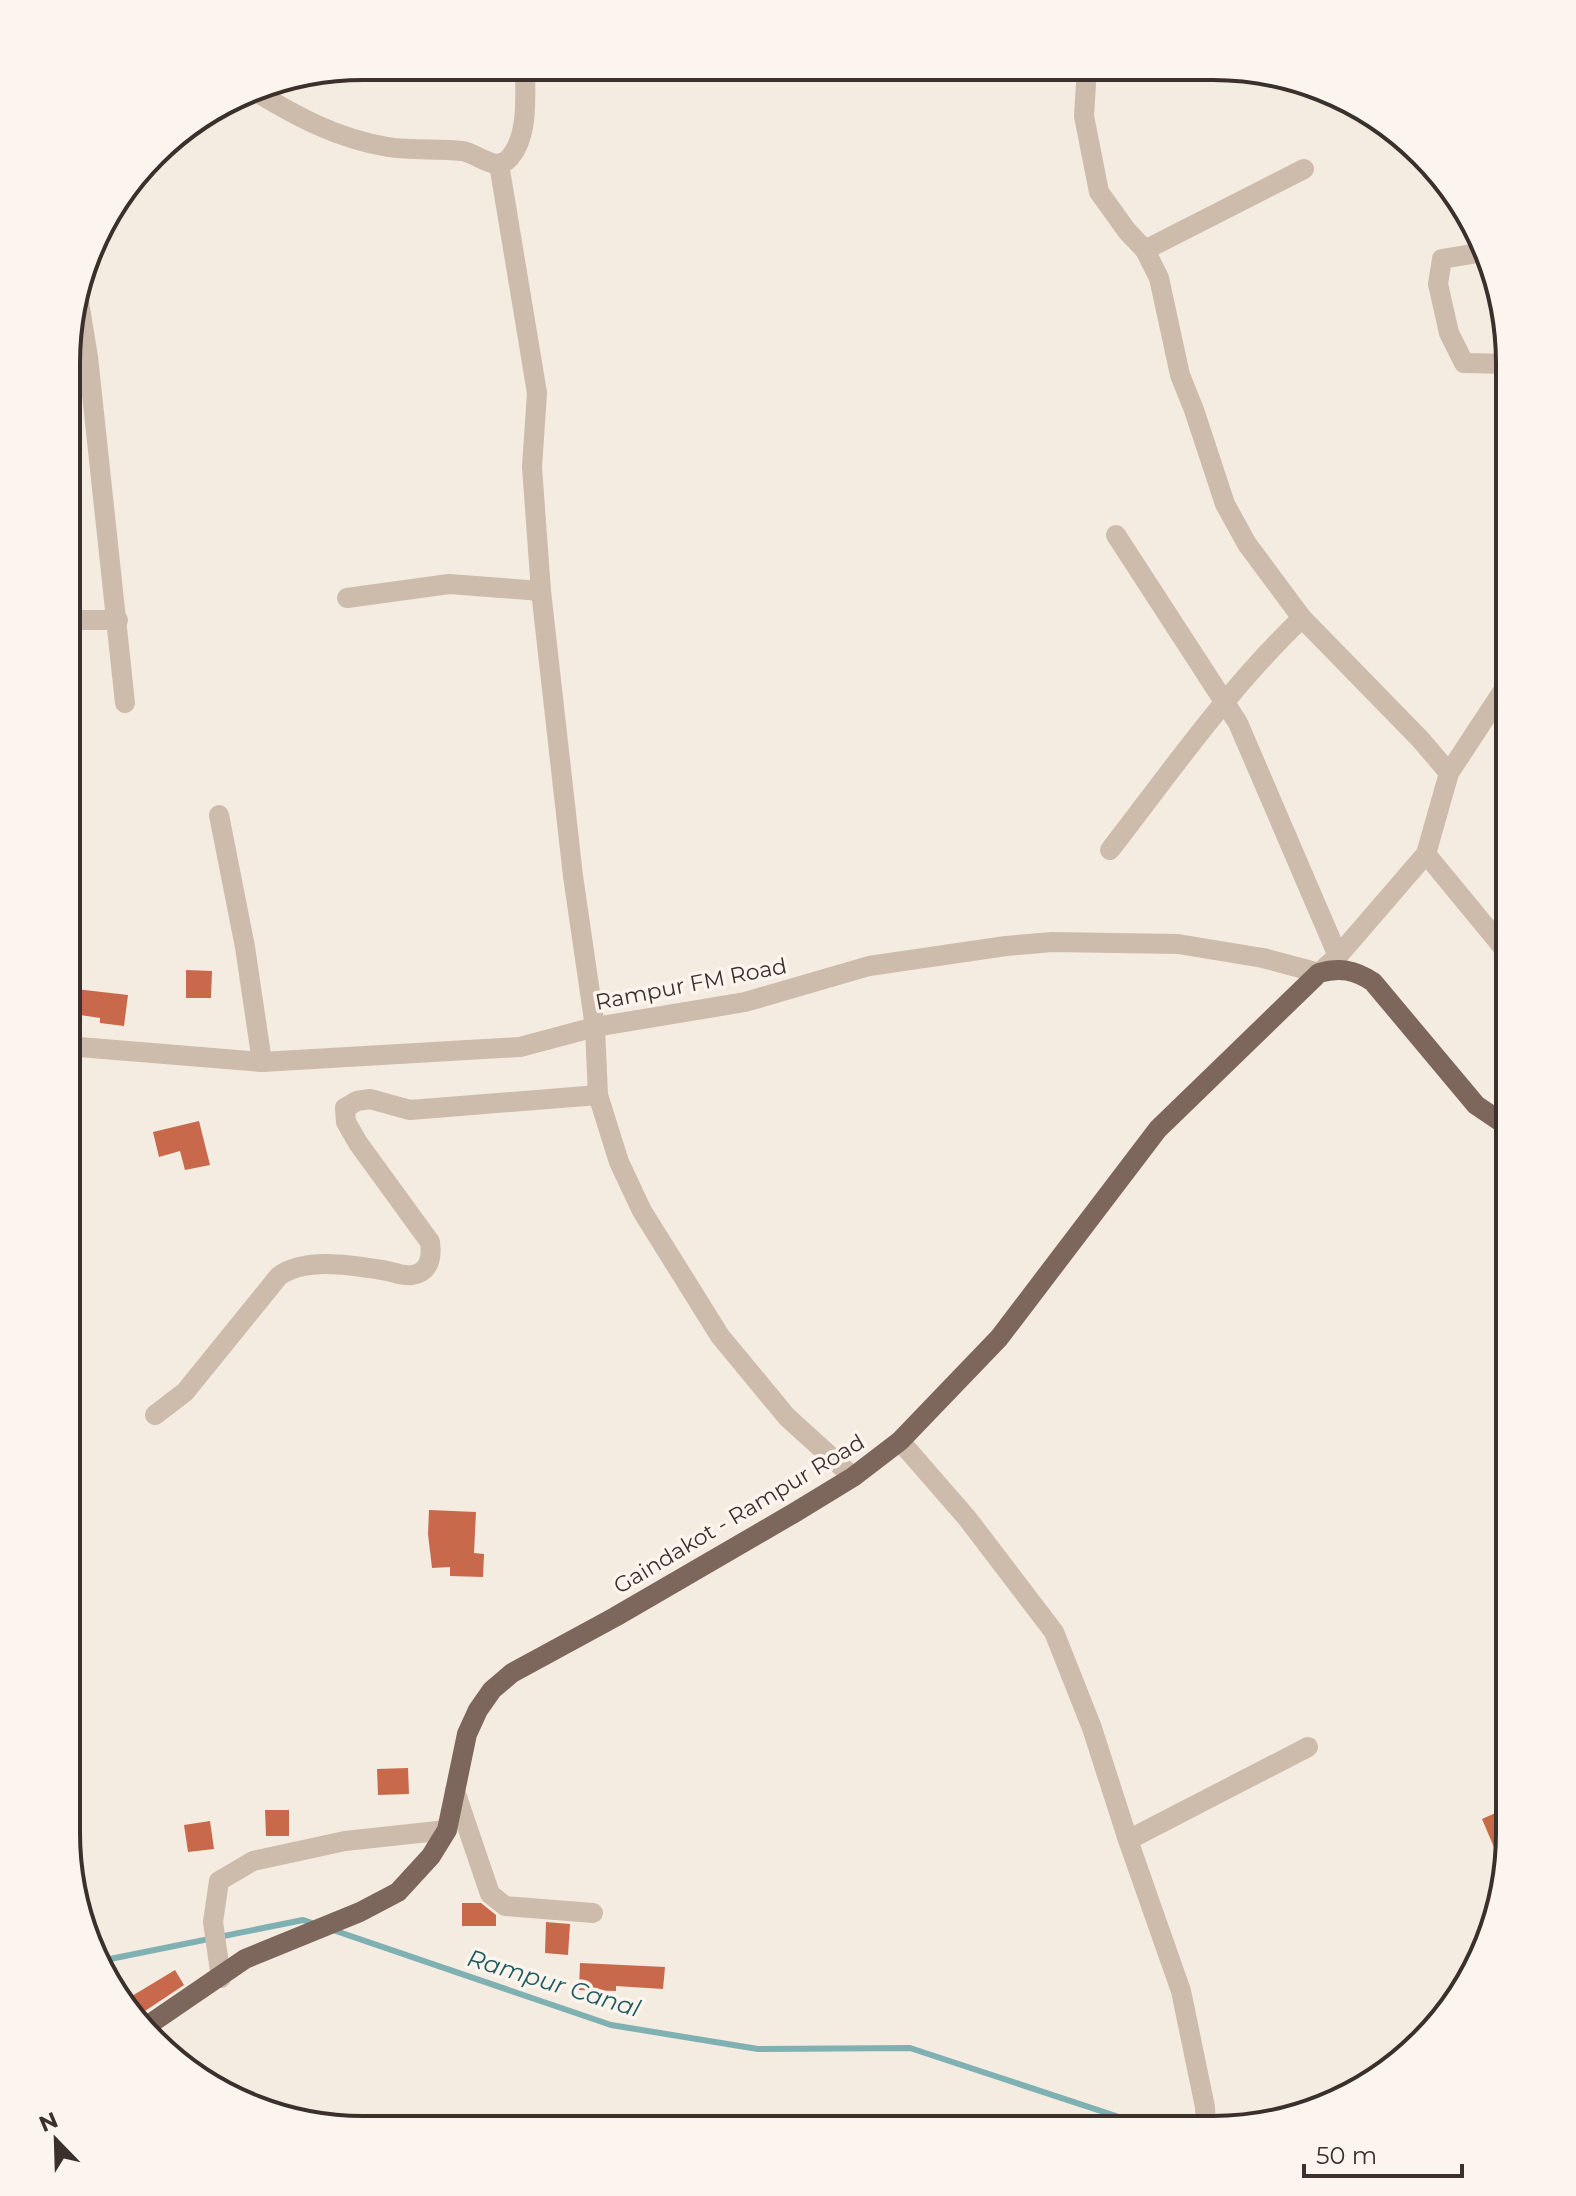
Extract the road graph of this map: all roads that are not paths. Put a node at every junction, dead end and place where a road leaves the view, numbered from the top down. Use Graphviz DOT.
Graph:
graph roads {
  1 [pos="1086,80"];
  2 [pos="524,81"];
  3 [pos="266,98"];
  4 [pos="499,164"];
  5 [pos="1304,169"];
  6 [pos="1145,250"];
  7 [pos="1473,254"];
  8 [pos="82,323"];
  9 [pos="1496,364"];
  10 [pos="1116,535"];
  11 [pos="541,591"];
  12 [pos="347,598"];
  13 [pos="1302,618"];
  14 [pos="80,620"];
  15 [pos="118,620"];
  16 [pos="1225,701"];
  17 [pos="1496,702"];
  18 [pos="125,703"];
  19 [pos="1449,773"];
  20 [pos="219,815"];
  21 [pos="1110,850"];
  22 [pos="1426,854"];
  23 [pos="1496,939"];
  24 [pos="1338,956"];
  25 [pos="1319,973"];
  26 [pos="595,1027"];
  27 [pos="80,1048"];
  28 [pos="262,1062"];
  29 [pos="598,1095"];
  30 [pos="1495,1118"];
  31 [pos="155,1415"];
  32 [pos="900,1441"];
  33 [pos="853,1477"];
  34 [pos="1308,1747"];
  35 [pos="455,1791"];
  36 [pos="447,1830"];
  37 [pos="1128,1840"];
  38 [pos="593,1913"];
  39 [pos="221,1978"];
  40 [pos="153,2023"];
  41 [pos="1205,2116"];
  1 -- 6 [label="street"];
  2 -- 4 [label="street"];
  3 -- 4 [label="street"];
  4 -- 11 [label="street"];
  5 -- 6 [label="street"];
  6 -- 13 [label="street"];
  7 -- 9 [label="street"];
  8 -- 15 [label="street"];
  10 -- 16 [label="street"];
  11 -- 12 [label="street"];
  11 -- 26 [label="street"];
  13 -- 16 [label="street"];
  13 -- 19 [label="street"];
  14 -- 15 [label="street"];
  15 -- 18 [label="street"];
  16 -- 21 [label="street"];
  16 -- 24 [label="street"];
  17 -- 19 [label="street"];
  19 -- 22 [label="street"];
  20 -- 28 [label="street"];
  22 -- 23 [label="street"];
  22 -- 24 [label="street"];
  24 -- 25 [label="street"];
  25 -- 26 [label="street, Rampur FM Road"];
  25 -- 30 [label="main road"];
  25 -- 32 [label="main road, Gaindakot - Rampur Road"];
  26 -- 28 [label="street, Rampur FM Road"];
  26 -- 29 [label="street"];
  27 -- 28 [label="street, Rampur FM Road"];
  29 -- 31 [label="street"];
  29 -- 33 [label="street"];
  32 -- 33 [label="main road, Gaindakot - Rampur Road"];
  32 -- 37 [label="street"];
  33 -- 35 [label="main road, Gaindakot - Rampur Road"];
  34 -- 37 [label="street"];
  35 -- 36 [label="main road, Gaindakot - Rampur Road"];
  35 -- 38 [label="street"];
  36 -- 39 [label="main road, Gaindakot - Rampur Road"];
  36 -- 39 [label="street"];
  37 -- 41 [label="street"];
  39 -- 40 [label="main road, Gaindakot - Rampur Road"];
}
